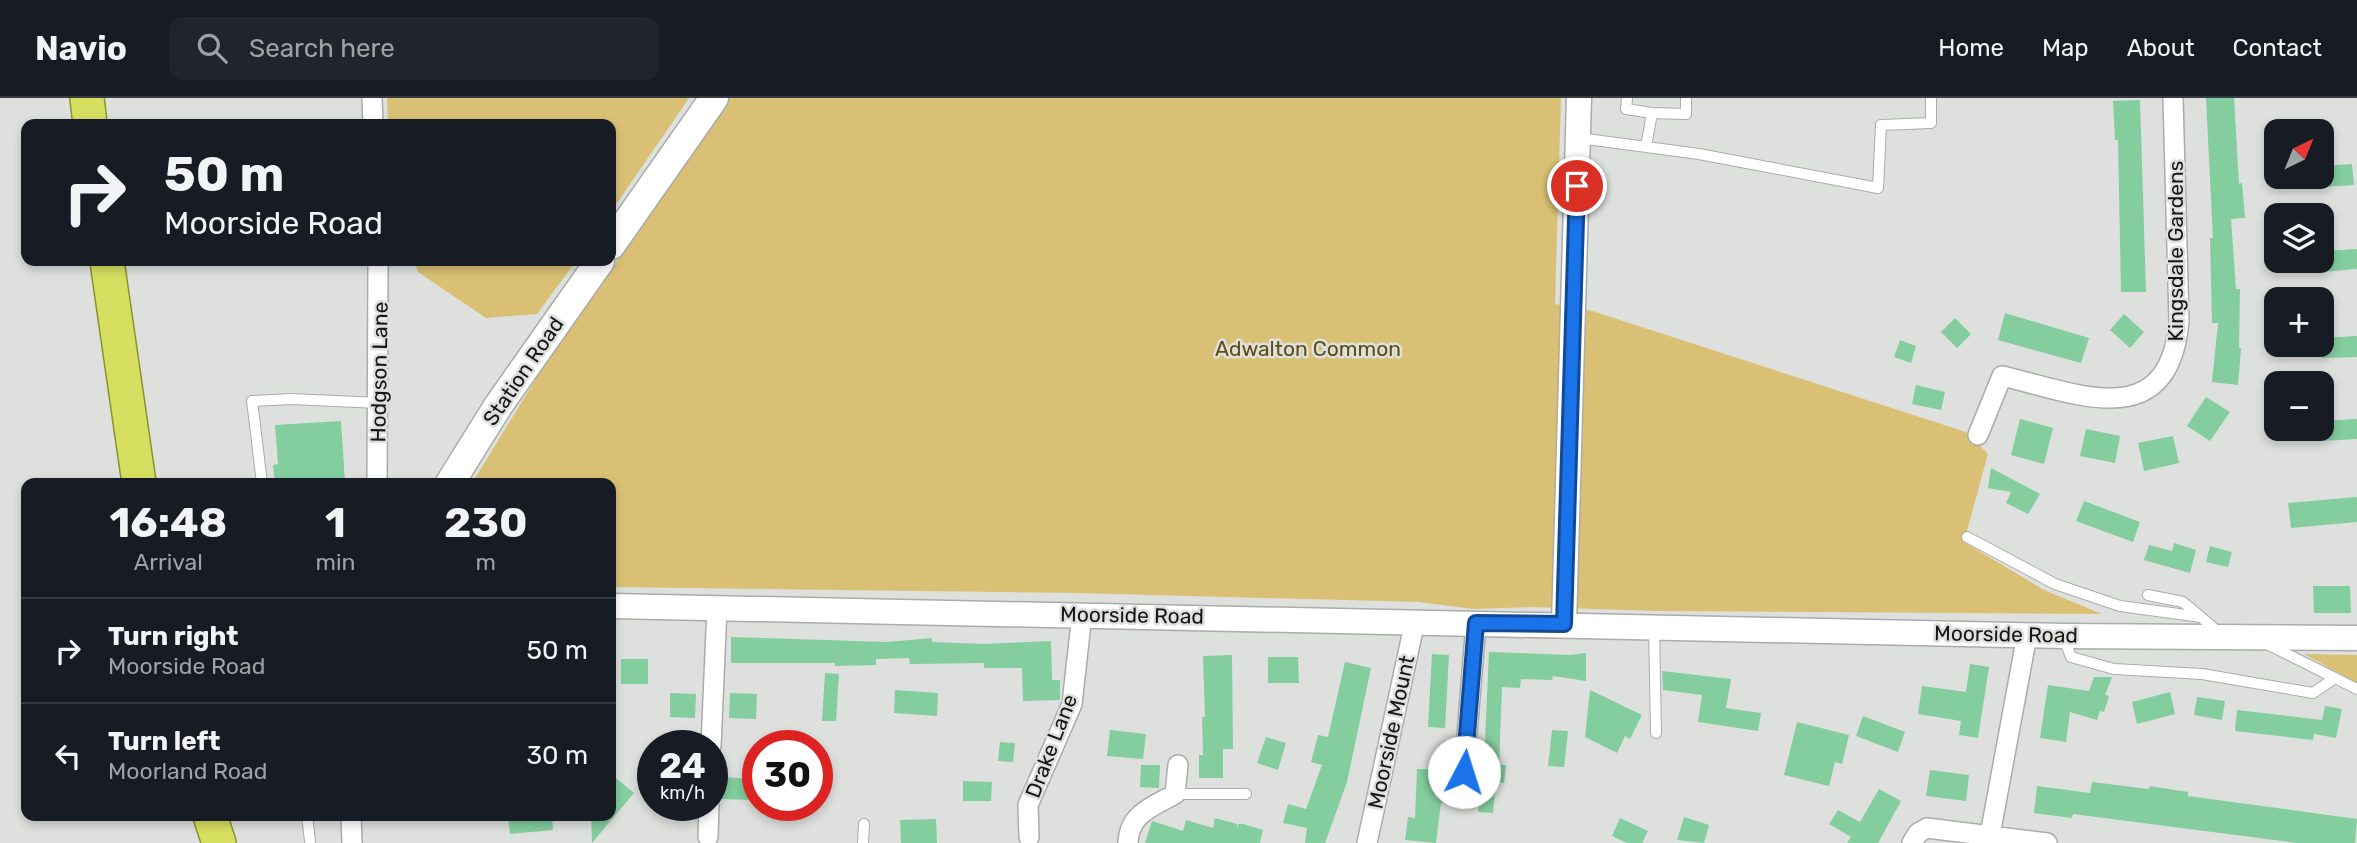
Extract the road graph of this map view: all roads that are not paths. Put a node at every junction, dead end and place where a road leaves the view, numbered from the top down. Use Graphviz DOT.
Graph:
graph roads {
  1 [pos="87,98"];
  2 [pos="372,98"];
  3 [pos="713,98"];
  4 [pos="1579,98"];
  5 [pos="1626,98"];
  6 [pos="1686,98"];
  7 [pos="1931,98"];
  8 [pos="2173,98"];
  9 [pos="1652,113"];
  10 [pos="89,119"];
  11 [pos="373,119"];
  12 [pos="1579,138"];
  13 [pos="1646,147"];
  14 [pos="616,238"];
  15 [pos="108,266"];
  16 [pos="378,266"];
  17 [pos="596,266"];
  18 [pos="379,403"];
  19 [pos="1978,435"];
  20 [pos="138,478"];
  21 [pos="261,478"];
  22 [pos="376,478"];
  23 [pos="453,478"];
  24 [pos="1968,537"];
  25 [pos="2148,595"];
  26 [pos="616,606"];
  27 [pos="717,607"];
  28 [pos="1082,614"];
  29 [pos="2201,617"];
  30 [pos="1415,621"];
  31 [pos="1476,623"];
  32 [pos="1564,624"];
  33 [pos="1654,627"];
  34 [pos="2027,635"];
  35 [pos="2063,636"];
  36 [pos="2225,638"];
  37 [pos="2255,638"];
  38 [pos="2357,638"];
  39 [pos="2335,678"];
  40 [pos="2357,689"];
  41 [pos="712,730"];
  42 [pos="1656,733"];
  43 [pos="1178,765"];
  44 [pos="1175,794"];
  45 [pos="1246,794"];
  46 [pos="1462,797"];
  47 [pos="212,821"];
  48 [pos="308,821"];
  49 [pos="351,821"];
  50 [pos="708,821"];
  51 [pos="864,824"];
  52 [pos="1990,835"];
  53 [pos="708,836"];
  54 [pos="1029,837"];
  55 [pos="310,841"];
  56 [pos="219,843"];
  57 [pos="352,843"];
  58 [pos="863,843"];
  59 [pos="1128,843"];
  60 [pos="1367,843"];
  61 [pos="1912,843"];
  62 [pos="2048,843"];
  1 -- 10 [label="highway"];
  2 -- 11 [label="street"];
  3 -- 14 [label="main road"];
  4 -- 12 [label="street"];
  5 -- 9 [label="lane"];
  6 -- 9 [label="lane"];
  7 -- 13 [label="lane"];
  8 -- 19 [label="street, Kingsdale Gardens"];
  9 -- 13 [label="lane"];
  12 -- 13 [label="lane"];
  12 -- 32 [label="street"];
  15 -- 20 [label="highway"];
  16 -- 18 [label="street, Hodgson Lane"];
  17 -- 23 [label="main road, Station Road"];
  18 -- 21 [label="lane"];
  18 -- 22 [label="street, Hodgson Lane"];
  24 -- 29 [label="lane"];
  25 -- 29 [label="lane"];
  26 -- 27 [label="street, Moorside Road"];
  27 -- 28 [label="street, Moorside Road"];
  27 -- 41 [label="street"];
  28 -- 30 [label="street, Moorside Road"];
  28 -- 54 [label="street, Drake Lane"];
  29 -- 36 [label="lane"];
  30 -- 31 [label="street, Moorside Road"];
  30 -- 60 [label="street, Moorside Mount"];
  31 -- 32 [label="street, Moorside Road"];
  31 -- 46 [label="street"];
  32 -- 33 [label="street, Moorside Road"];
  33 -- 34 [label="street, Moorside Road"];
  33 -- 42 [label="lane"];
  34 -- 35 [label="street, Moorside Road"];
  34 -- 52 [label="street"];
  35 -- 36 [label="street, Moorside Road"];
  35 -- 39 [label="lane"];
  36 -- 37 [label="street, Moorside Road"];
  37 -- 38 [label="street, Moorside Road"];
  37 -- 39 [label="lane"];
  39 -- 40 [label="lane"];
  43 -- 44 [label="street"];
  44 -- 45 [label="lane"];
  44 -- 59 [label="street"];
  47 -- 56 [label="highway"];
  48 -- 55 [label="lane"];
  49 -- 57 [label="street"];
  50 -- 53 [label="street"];
  51 -- 58 [label="lane"];
  52 -- 61 [label="street"];
  52 -- 62 [label="street"];
}
